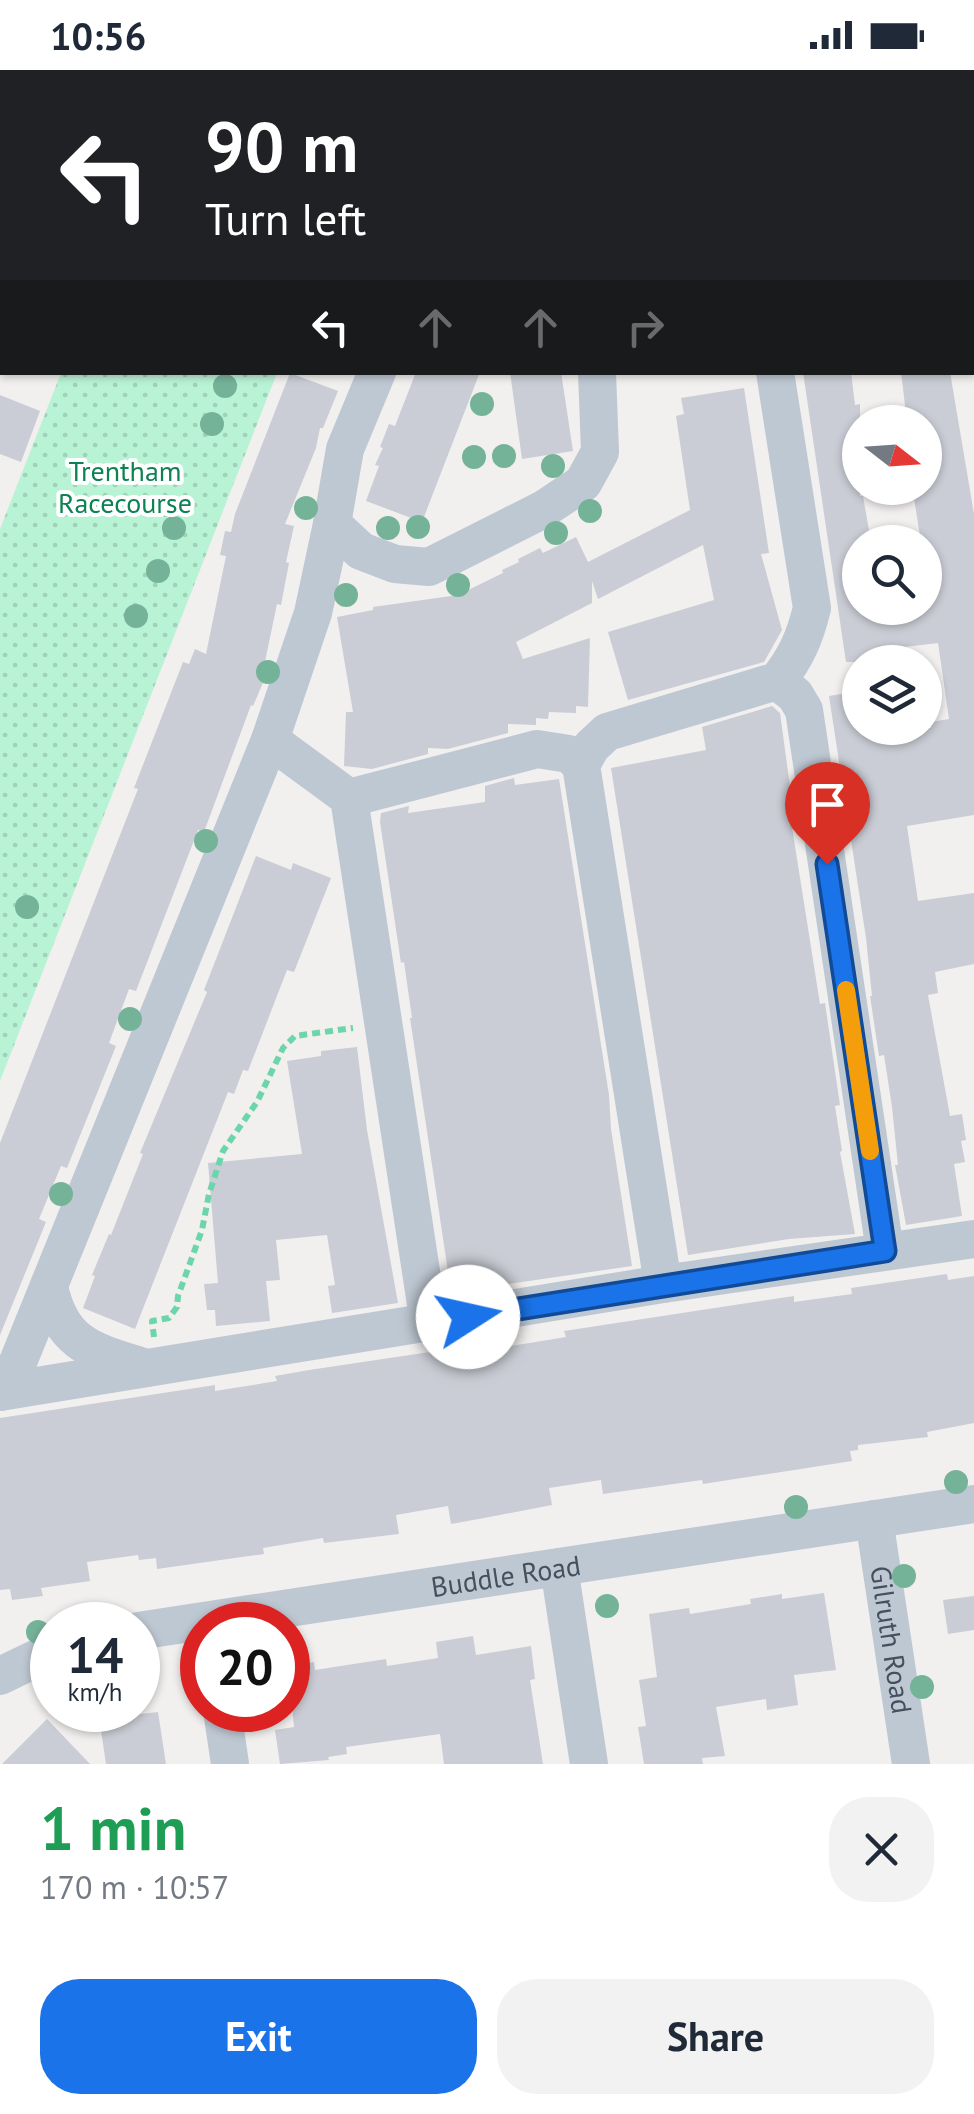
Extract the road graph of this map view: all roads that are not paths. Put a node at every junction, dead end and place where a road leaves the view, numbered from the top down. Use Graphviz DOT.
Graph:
graph roads {
  1 [pos="376,375"];
  2 [pos="597,375"];
  3 [pos="775,375"];
  4 [pos="332,524"];
  5 [pos="777,681"];
  6 [pos="270,740"];
  7 [pos="580,765"];
  8 [pos="349,798"];
  9 [pos="974,1239"];
  10 [pos="885,1251"];
  11 [pos="663,1284"];
  12 [pos="50,1286"];
  13 [pos="429,1324"];
  14 [pos="154,1369"];
  15 [pos="0,1392"];
  16 [pos="974,1504"];
  17 [pos="874,1519"];
  18 [pos="559,1567"];
  19 [pos="310,1606"];
  20 [pos="30,1662"];
  21 [pos="0,1676"];
  22 [pos="225,1732"];
  23 [pos="230,1764"];
  24 [pos="588,1764"];
  25 [pos="910,1764"];
  1 -- 4 [label="street"];
  2 -- 4 [label="street"];
  3 -- 5 [label="street"];
  4 -- 6 [label="street"];
  5 -- 7 [label="street"];
  5 -- 10 [label="street"];
  6 -- 8 [label="street"];
  6 -- 12 [label="street"];
  7 -- 8 [label="street"];
  7 -- 11 [label="street"];
  8 -- 13 [label="street"];
  9 -- 10 [label="street"];
  10 -- 11 [label="street"];
  11 -- 13 [label="street"];
  12 -- 14 [label="street"];
  12 -- 15 [label="street"];
  13 -- 14 [label="street"];
  14 -- 15 [label="street"];
  16 -- 17 [label="street, Buddle Road"];
  17 -- 18 [label="street, Buddle Road"];
  17 -- 25 [label="street, Gilruth Road"];
  18 -- 19 [label="street, Buddle Road"];
  18 -- 24 [label="street"];
  20 -- 21 [label="street"];
  22 -- 23 [label="street"];
}
